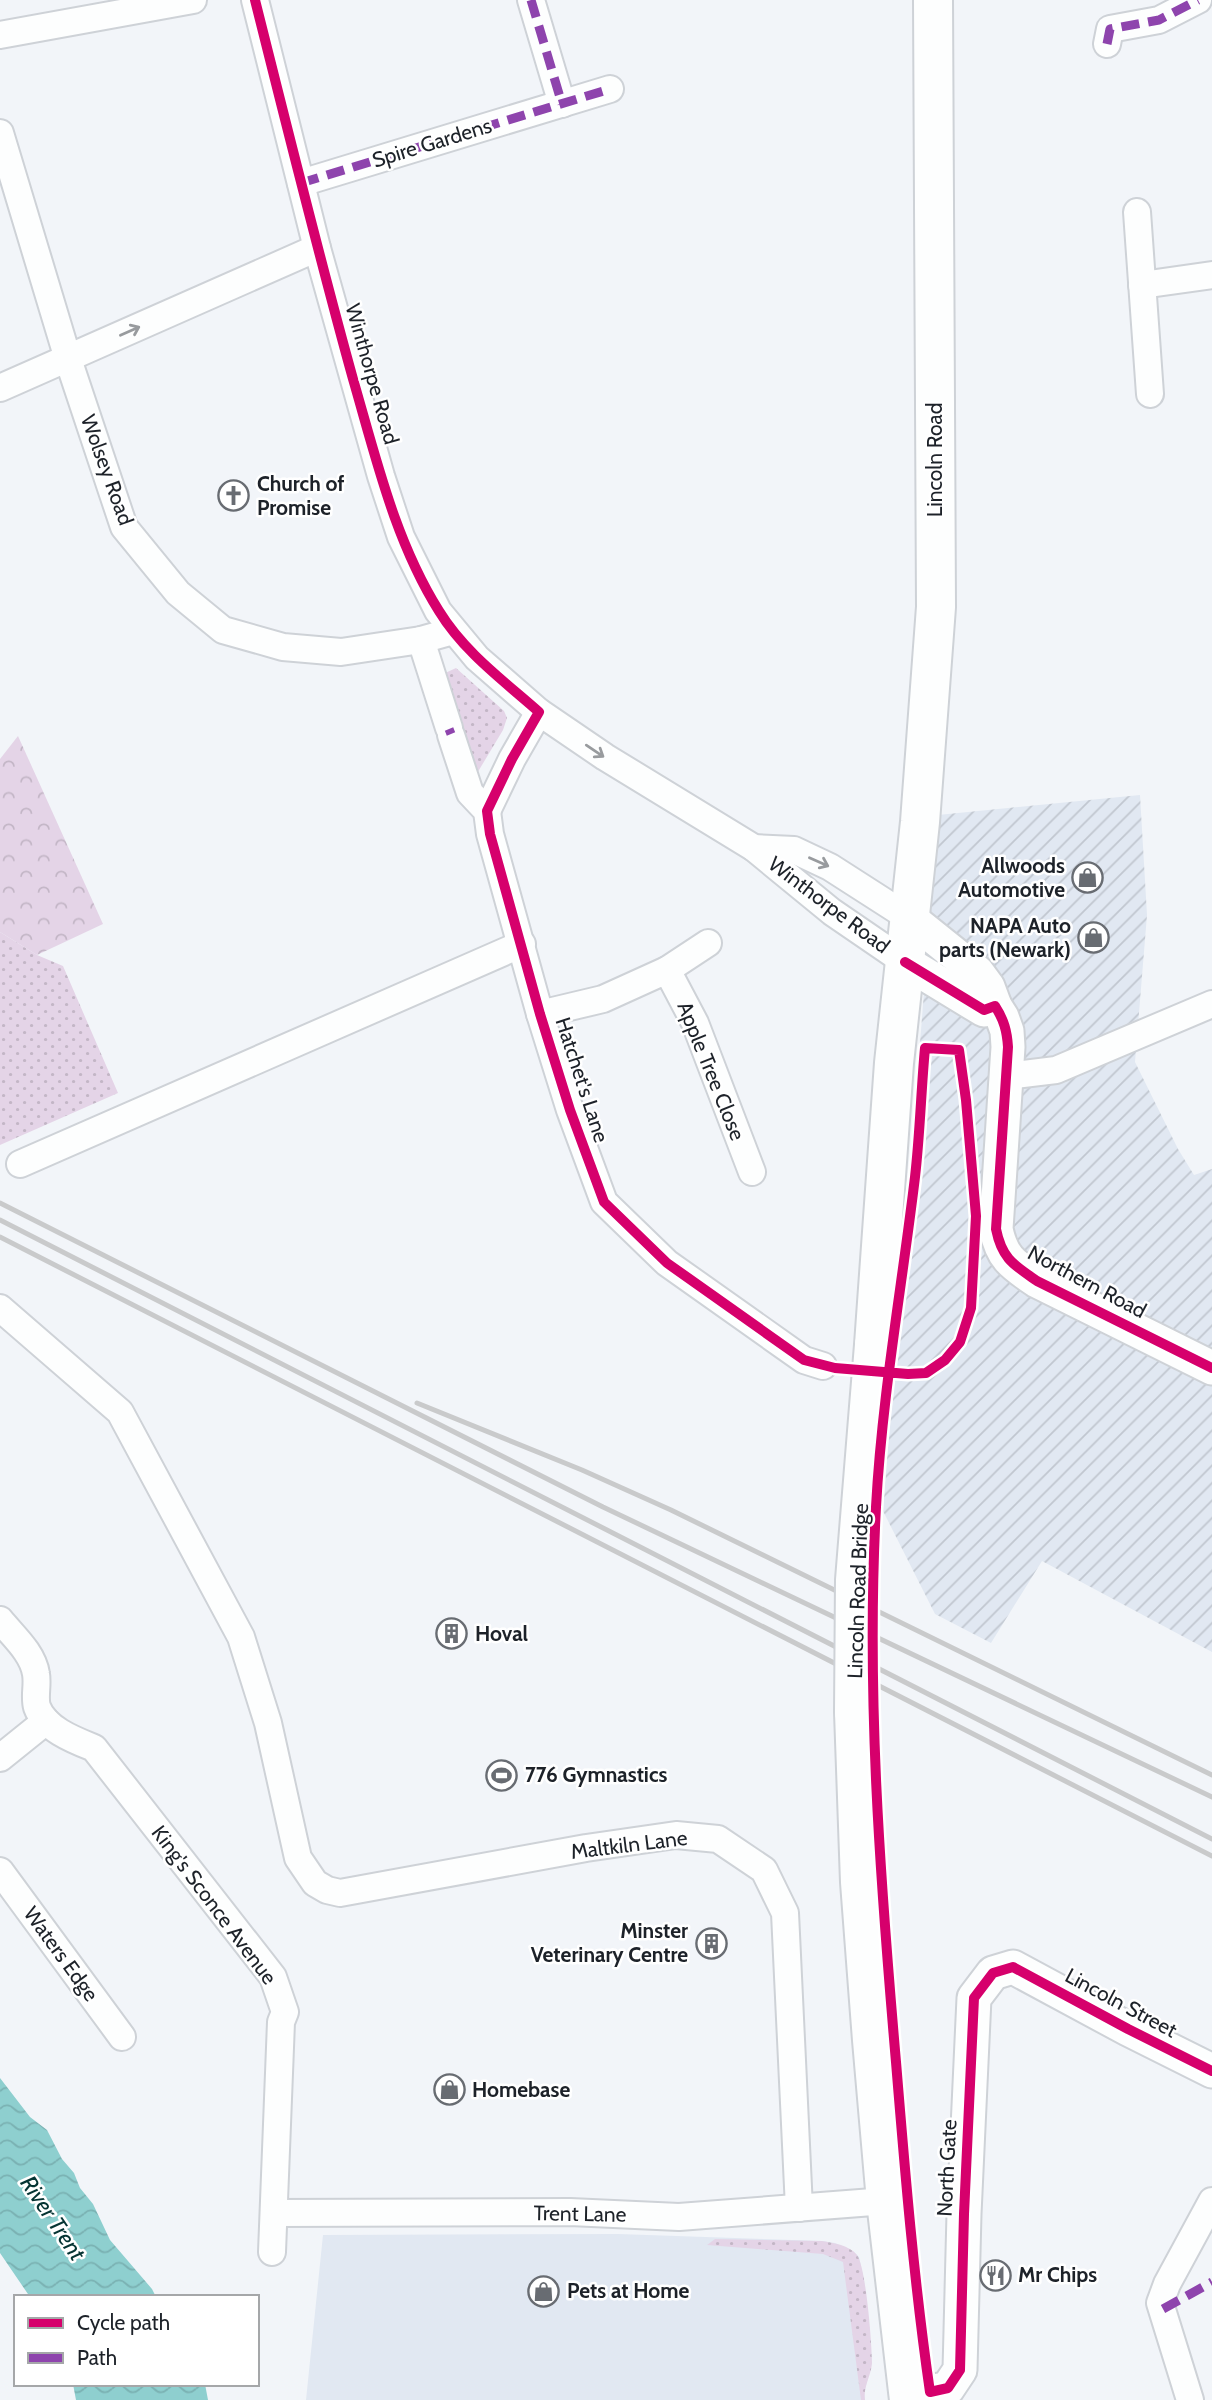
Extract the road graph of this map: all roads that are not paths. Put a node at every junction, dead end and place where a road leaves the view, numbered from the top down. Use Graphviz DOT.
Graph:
graph roads {
  1 [pos="193,0"];
  2 [pos="255,0"];
  3 [pos="531,0"];
  4 [pos="933,0"];
  5 [pos="1198,0"];
  6 [pos="0,35"];
  7 [pos="1107,44"];
  8 [pos="610,89"];
  9 [pos="562,104"];
  10 [pos="0,134"];
  11 [pos="301,183"];
  12 [pos="1137,212"];
  13 [pos="317,248"];
  14 [pos="1212,275"];
  15 [pos="1142,285"];
  16 [pos="68,359"];
  17 [pos="0,388"];
  18 [pos="1150,394"];
  19 [pos="453,631"];
  20 [pos="421,640"];
  21 [pos="539,712"];
  22 [pos="486,811"];
  23 [pos="754,848"];
  24 [pos="911,919"];
  25 [pos="708,943"];
  26 [pos="522,944"];
  27 [pos="905,962"];
  28 [pos="667,970"];
  29 [pos="1212,1004"];
  30 [pos="995,1006"];
  31 [pos="540,1014"];
  32 [pos="1006,1076"];
  33 [pos="20,1164"];
  34 [pos="752,1172"];
  35 [pos="0,1308"];
  36 [pos="823,1366"];
  37 [pos="1212,1368"];
  38 [pos="0,1620"];
  39 [pos="46,1721"];
  40 [pos="0,1758"];
  41 [pos="0,1871"];
  42 [pos="1013,1967"];
  43 [pos="122,2037"];
  44 [pos="1212,2071"];
  45 [pos="886,2201"];
  46 [pos="1212,2201"];
  47 [pos="799,2208"];
  48 [pos="274,2213"];
  49 [pos="272,2252"];
  50 [pos="951,2394"];
  51 [pos="909,2400"];
  52 [pos="915,2400"];
  53 [pos="1190,2400"];
  1 -- 6 [label="street"];
  2 -- 11 [label="street, Winthorpe Road"];
  3 -- 9 [label="street"];
  4 -- 24 [label="main road, Lincoln Road"];
  5 -- 7 [label="street"];
  8 -- 9 [label="street, Spire Gardens"];
  9 -- 11 [label="street, Spire Gardens"];
  10 -- 16 [label="street, Wolsey Road"];
  11 -- 13 [label="street, Winthorpe Road"];
  12 -- 15 [label="street"];
  16 -- 13 [label="street, one-way"];
  13 -- 19 [label="street, Winthorpe Road"];
  14 -- 15 [label="street"];
  15 -- 18 [label="street"];
  16 -- 17 [label="street"];
  16 -- 20 [label="street, Wolsey Road"];
  19 -- 20 [label="street, Wolsey Road"];
  19 -- 21 [label="street, Winthorpe Road"];
  20 -- 22 [label="street, Hatchet's Lane"];
  21 -- 22 [label="street"];
  21 -- 23 [label="street, Winthorpe Road, one-way"];
  22 -- 26 [label="street, Hatchet's Lane"];
  23 -- 24 [label="street, Winthorpe Road, one-way"];
  23 -- 27 [label="street, Winthorpe Road"];
  24 -- 27 [label="main road, Lincoln Road"];
  24 -- 30 [label="street, Northern Road"];
  25 -- 28 [label="street"];
  26 -- 31 [label="street, Hatchet's Lane"];
  26 -- 33 [label="street"];
  27 -- 30 [label="street"];
  27 -- 45 [label="main road, Lincoln Road Bridge, bridge"];
  28 -- 31 [label="street"];
  28 -- 34 [label="street, Apple Tree Close"];
  29 -- 32 [label="street"];
  30 -- 32 [label="street, Northern Road"];
  31 -- 36 [label="street, Hatchet's Lane"];
  32 -- 37 [label="street, Northern Road"];
  35 -- 47 [label="street, Maltkiln Lane"];
  38 -- 39 [label="street"];
  39 -- 40 [label="street"];
  39 -- 48 [label="street, King's Sconce Avenue"];
  41 -- 43 [label="street, Waters Edge"];
  42 -- 44 [label="street, Lincoln Street"];
  42 -- 50 [label="street, North Gate"];
  45 -- 47 [label="street, Trent Lane"];
  45 -- 51 [label="main road, Lincoln Road Bridge"];
  46 -- 53 [label="street"];
  47 -- 48 [label="street, Trent Lane"];
  48 -- 49 [label="street, King's Sconce Avenue"];
  50 -- 52 [label="street, North Gate"];
}
